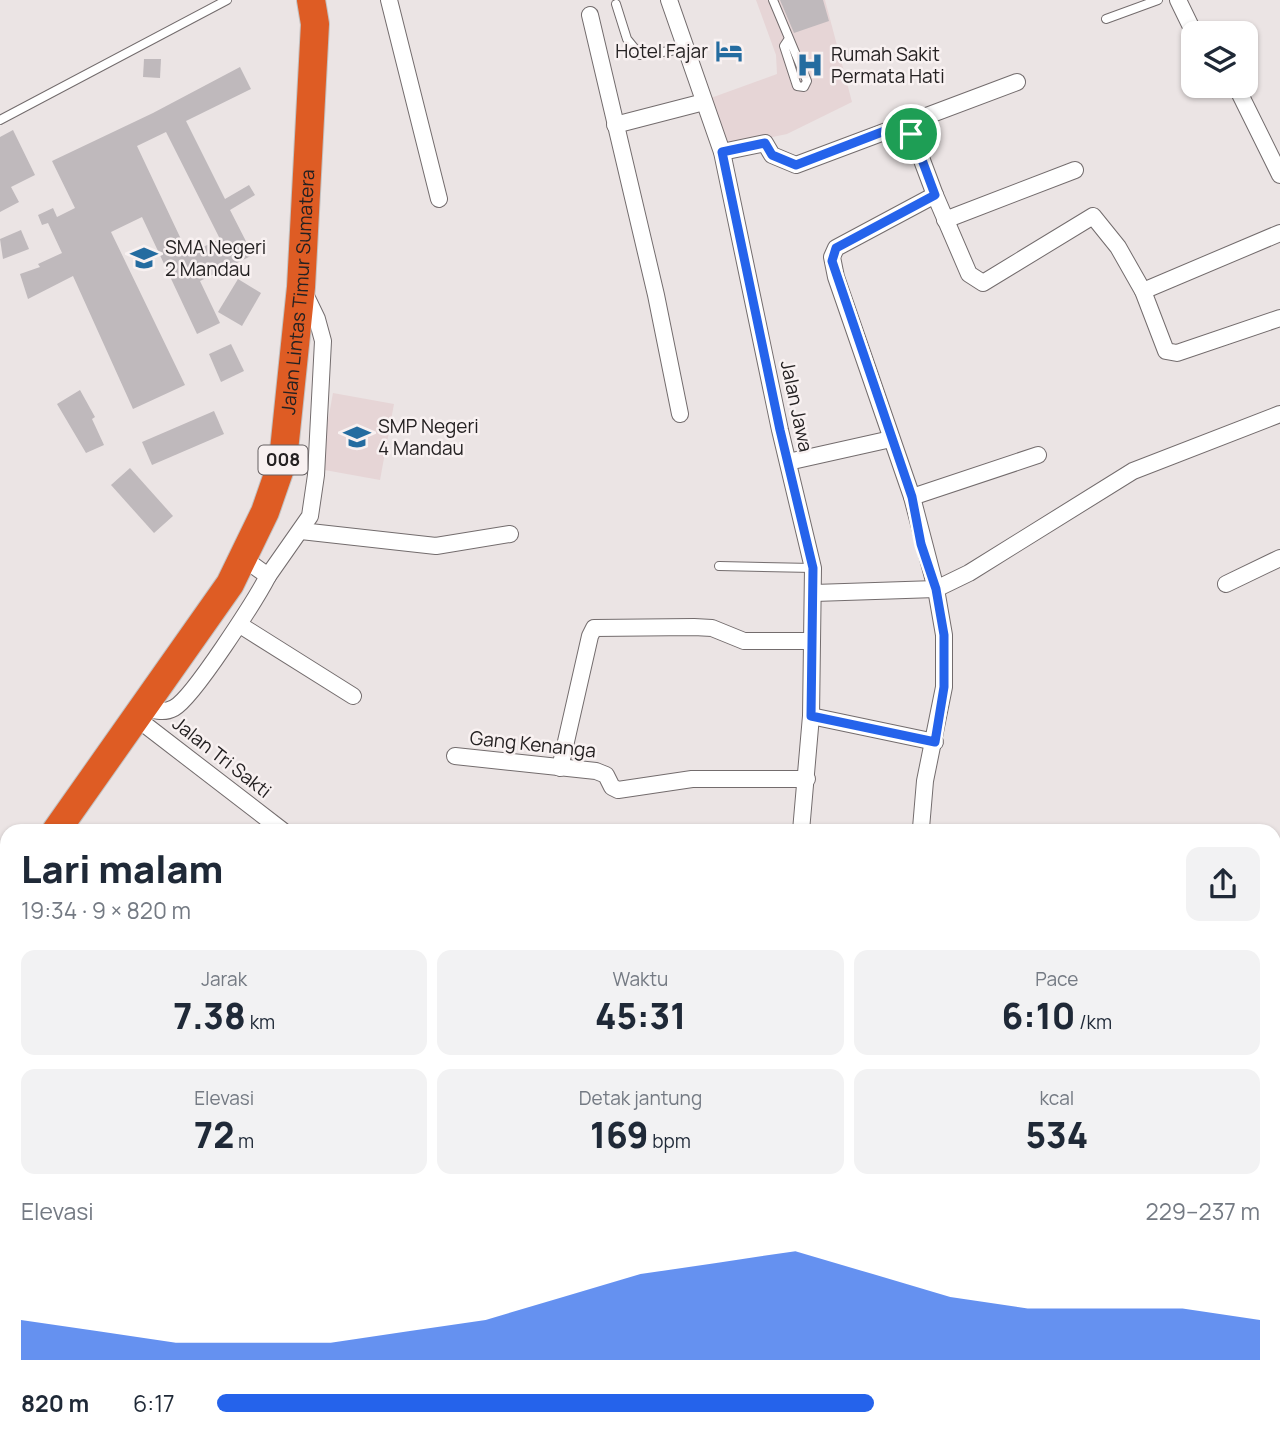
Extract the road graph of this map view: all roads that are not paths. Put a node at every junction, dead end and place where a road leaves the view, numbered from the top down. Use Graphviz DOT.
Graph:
graph roads {
  1 [pos="227,0"];
  2 [pos="389,0"];
  3 [pos="669,0"];
  4 [pos="773,0"];
  5 [pos="1157,0"];
  6 [pos="1178,0"];
  7 [pos="616,4"];
  8 [pos="316,8"];
  9 [pos="590,15"];
  10 [pos="1106,19"];
  11 [pos="1188,21"];
  12 [pos="788,40"];
  13 [pos="685,49"];
  14 [pos="1017,82"];
  15 [pos="1242,98"];
  16 [pos="704,102"];
  17 [pos="0,120"];
  18 [pos="908,122"];
  19 [pos="615,125"];
  20 [pos="1280,131"];
  21 [pos="1264,139"];
  22 [pos="722,152"];
  23 [pos="1075,170"];
  24 [pos="1280,175"];
  25 [pos="935,195"];
  26 [pos="439,199"];
  27 [pos="945,220"];
  28 [pos="1280,233"];
  29 [pos="301,287"];
  30 [pos="1143,291"];
  31 [pos="1280,318"];
  32 [pos="680,414"];
  33 [pos="1280,414"];
  34 [pos="891,439"];
  35 [pos="1038,455"];
  36 [pos="788,463"];
  37 [pos="912,497"];
  38 [pos="301,531"];
  39 [pos="510,534"];
  40 [pos="243,558"];
  41 [pos="1280,558"];
  42 [pos="719,566"];
  43 [pos="813,568"];
  44 [pos="268,576"];
  45 [pos="1226,584"];
  46 [pos="936,589"];
  47 [pos="814,593"];
  48 [pos="240,625"];
  49 [pos="811,641"];
  50 [pos="353,696"];
  51 [pos="139,712"];
  52 [pos="811,716"];
  53 [pos="935,742"];
  54 [pos="455,756"];
  55 [pos="560,768"];
  56 [pos="807,779"];
  57 [pos="61,824"];
  58 [pos="275,824"];
  59 [pos="803,824"];
  60 [pos="921,824"];
  1 -- 17 [label="lane"];
  2 -- 26 [label="street"];
  3 -- 13 [label="street, Jalan Jawa"];
  4 -- 12 [label="lane"];
  5 -- 10 [label="lane"];
  6 -- 11 [label="street"];
  7 -- 13 [label="lane"];
  8 -- 29 [label="highway, Jalan Lintas Timur Sumatera / 008"];
  9 -- 19 [label="street"];
  12 -- 12 [label="lane"];
  13 -- 16 [label="street, Jalan Jawa"];
  14 -- 18 [label="street"];
  15 -- 21 [label="street"];
  16 -- 19 [label="street"];
  16 -- 22 [label="street, Jalan Jawa"];
  18 -- 22 [label="street"];
  18 -- 25 [label="street"];
  19 -- 32 [label="street"];
  20 -- 21 [label="street"];
  21 -- 24 [label="street"];
  22 -- 36 [label="street, Jalan Jawa"];
  23 -- 27 [label="street"];
  25 -- 27 [label="street"];
  25 -- 34 [label="street"];
  27 -- 30 [label="street"];
  28 -- 30 [label="street"];
  29 -- 38 [label="street"];
  29 -- 40 [label="highway, Jalan Lintas Timur Sumatera / 008"];
  30 -- 31 [label="street"];
  33 -- 46 [label="street"];
  34 -- 36 [label="street"];
  34 -- 37 [label="street"];
  35 -- 37 [label="street"];
  36 -- 43 [label="street, Jalan Jawa"];
  37 -- 46 [label="street"];
  38 -- 39 [label="street"];
  38 -- 44 [label="street"];
  40 -- 44 [label="street"];
  40 -- 51 [label="highway, Jalan Lintas Timur Sumatera / 008"];
  41 -- 45 [label="street"];
  42 -- 43 [label="lane"];
  43 -- 47 [label="street, Jalan Jawa"];
  44 -- 48 [label="street"];
  46 -- 47 [label="street"];
  46 -- 53 [label="street"];
  47 -- 49 [label="street, Jalan Jawa"];
  48 -- 50 [label="street"];
  48 -- 51 [label="street"];
  49 -- 52 [label="street, Jalan Jawa"];
  49 -- 55 [label="street"];
  51 -- 57 [label="highway, Jalan Lintas Timur Sumatera / 008"];
  51 -- 58 [label="street, Jalan Tri Sakti"];
  52 -- 53 [label="street"];
  52 -- 56 [label="street, Jalan Jawa"];
  53 -- 60 [label="street"];
  54 -- 55 [label="street, Gang Kenanga"];
  55 -- 56 [label="street, Gang Kenanga"];
  56 -- 59 [label="street, Jalan Jawa"];
}
